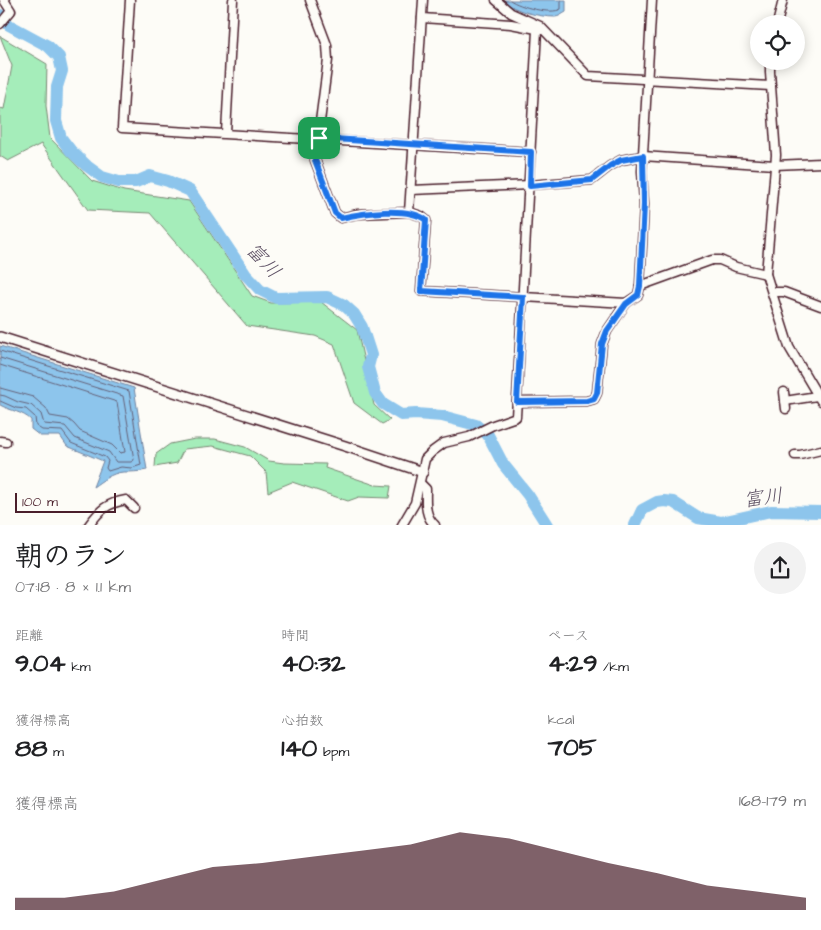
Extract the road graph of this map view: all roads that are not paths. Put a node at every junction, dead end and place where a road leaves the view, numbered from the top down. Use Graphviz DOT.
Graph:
graph roads {
  1 [pos="4,0"];
  2 [pos="130,0"];
  3 [pos="233,0"];
  4 [pos="310,0"];
  5 [pos="423,0"];
  6 [pos="496,0"];
  7 [pos="652,0"];
  8 [pos="783,0"];
  9 [pos="779,15"];
  10 [pos="422,18"];
  11 [pos="0,24"];
  12 [pos="541,30"];
  13 [pos="770,70"];
  14 [pos="647,80"];
  15 [pos="771,86"];
  16 [pos="226,133"];
  17 [pos="319,138"];
  18 [pos="414,144"];
  19 [pos="531,152"];
  20 [pos="643,156"];
  21 [pos="821,163"];
  22 [pos="776,164"];
  23 [pos="530,186"];
  24 [pos="411,190"];
  25 [pos="409,212"];
  26 [pos="766,274"];
  27 [pos="640,286"];
  28 [pos="773,292"];
  29 [pos="523,297"];
  30 [pos="626,304"];
  31 [pos="821,306"];
  32 [pos="0,337"];
  33 [pos="784,392"];
  34 [pos="819,398"];
  35 [pos="517,402"];
  36 [pos="821,450"];
  37 [pos="795,455"];
  38 [pos="423,472"];
  39 [pos="421,484"];
  40 [pos="134,508"];
  41 [pos="89,525"];
  42 [pos="402,525"];
  43 [pos="435,525"];
  1 -- 11 [label="street"];
  2 -- 16 [label="street"];
  3 -- 16 [label="street"];
  4 -- 17 [label="street"];
  5 -- 10 [label="street"];
  6 -- 12 [label="street"];
  7 -- 14 [label="street"];
  8 -- 9 [label="street"];
  10 -- 12 [label="street"];
  10 -- 18 [label="street"];
  12 -- 14 [label="street"];
  12 -- 19 [label="street"];
  13 -- 15 [label="street"];
  14 -- 15 [label="street"];
  14 -- 20 [label="street"];
  15 -- 22 [label="street"];
  16 -- 17 [label="street"];
  17 -- 18 [label="street"];
  17 -- 25 [label="street"];
  18 -- 19 [label="street"];
  18 -- 24 [label="street"];
  19 -- 23 [label="street"];
  20 -- 22 [label="street"];
  20 -- 23 [label="street"];
  20 -- 27 [label="street"];
  21 -- 22 [label="street"];
  22 -- 26 [label="street"];
  23 -- 24 [label="street"];
  23 -- 29 [label="street"];
  24 -- 25 [label="street"];
  25 -- 29 [label="street"];
  26 -- 27 [label="street"];
  26 -- 28 [label="street"];
  27 -- 30 [label="street"];
  28 -- 31 [label="street"];
  28 -- 34 [label="street"];
  29 -- 30 [label="street"];
  29 -- 35 [label="street"];
  30 -- 35 [label="street"];
  32 -- 38 [label="street"];
  33 -- 34 [label="street"];
  35 -- 38 [label="street"];
  36 -- 37 [label="street"];
  38 -- 39 [label="street"];
  39 -- 42 [label="street"];
  39 -- 43 [label="street"];
  40 -- 41 [label="street"];
}
